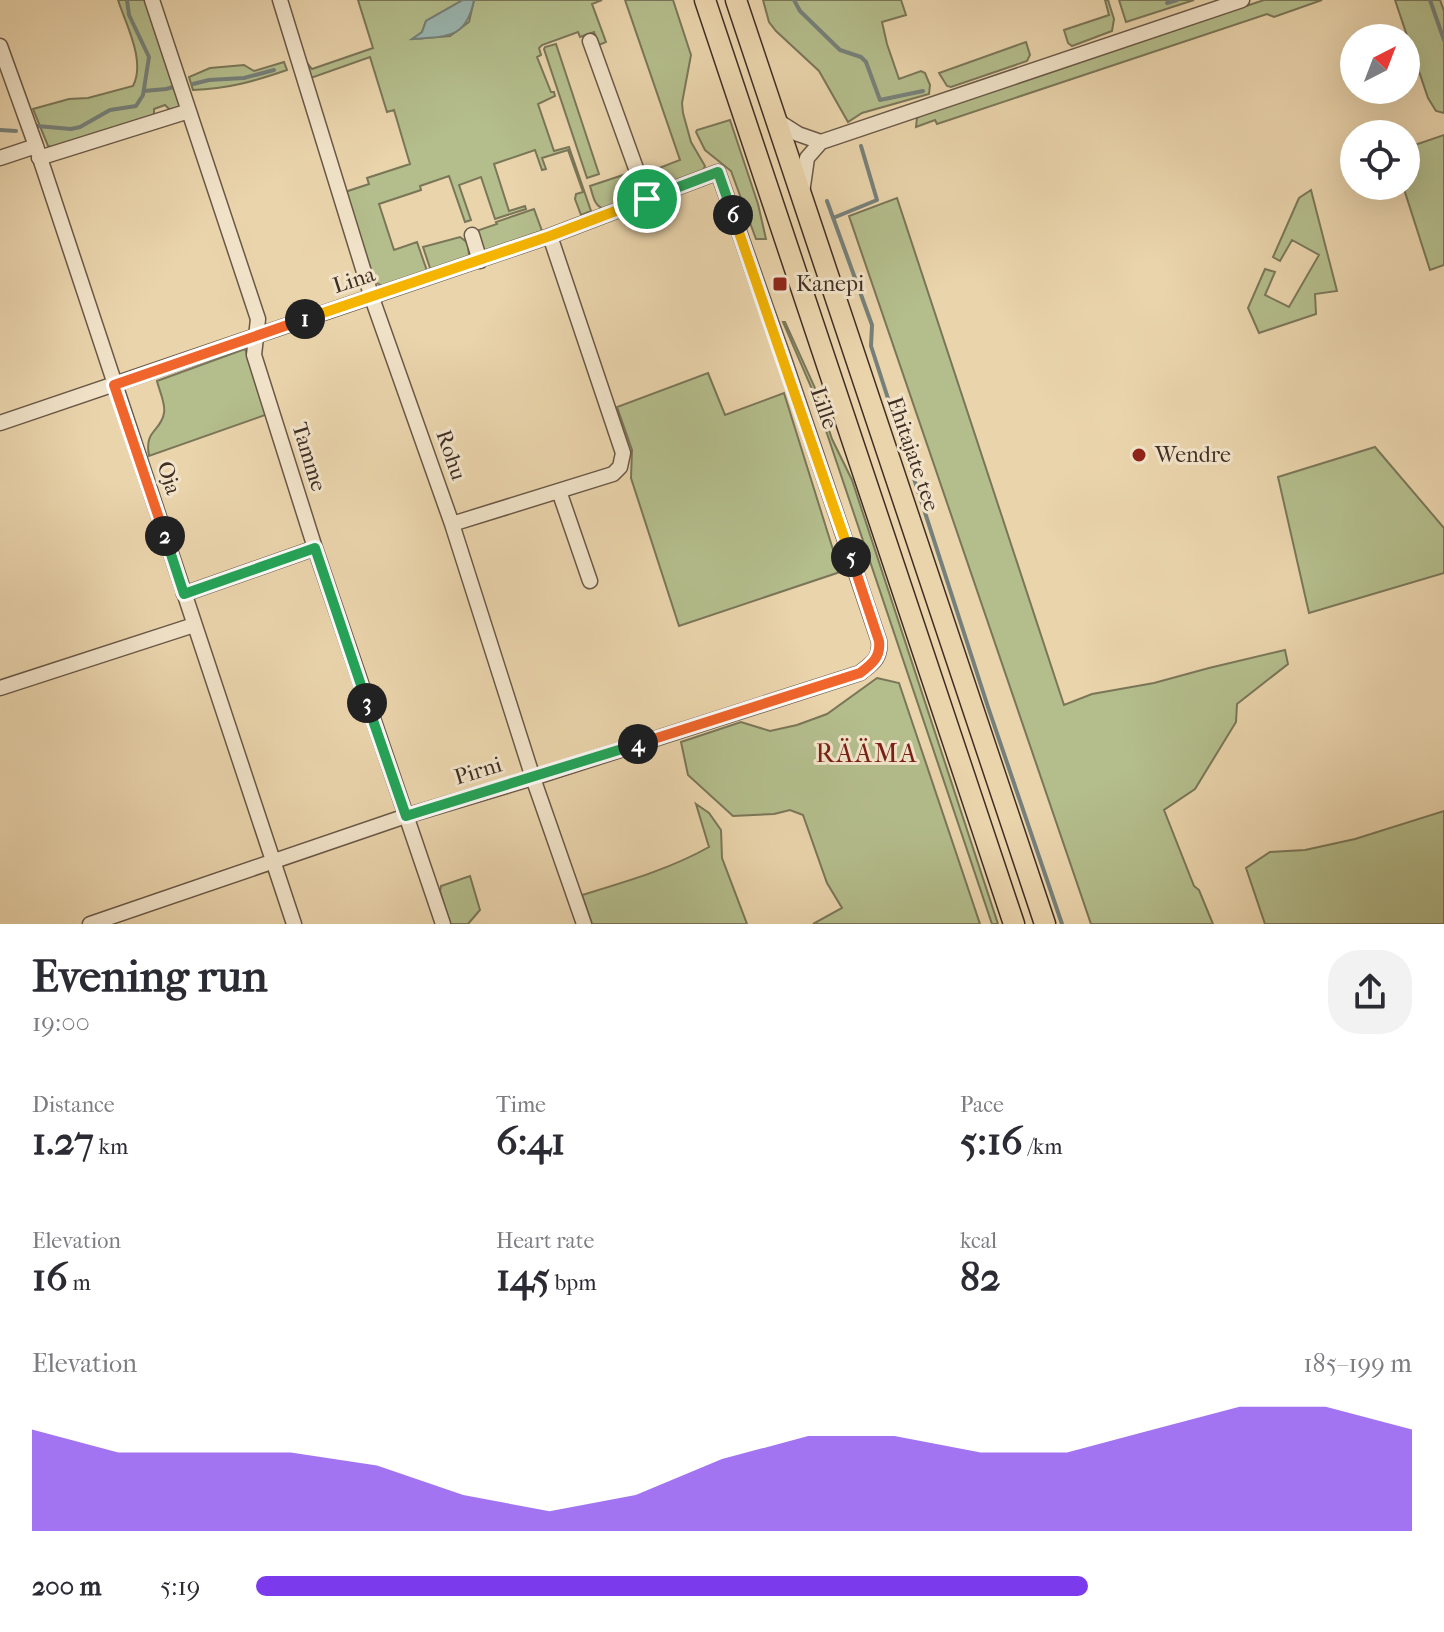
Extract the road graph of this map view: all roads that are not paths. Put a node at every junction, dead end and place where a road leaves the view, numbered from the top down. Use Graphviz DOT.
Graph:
graph roads {
  1 [pos="152,0"];
  2 [pos="705,0"];
  3 [pos="736,0"];
  4 [pos="1242,0"];
  5 [pos="284,1"];
  6 [pos="590,41"];
  7 [pos="0,46"];
  8 [pos="189,111"];
  9 [pos="776,120"];
  10 [pos="821,142"];
  11 [pos="38,152"];
  12 [pos="0,158"];
  13 [pos="718,172"];
  14 [pos="802,198"];
  15 [pos="647,199"];
  16 [pos="472,235"];
  17 [pos="550,236"];
  18 [pos="480,261"];
  19 [pos="372,298"];
  20 [pos="256,335"];
  21 [pos="114,385"];
  22 [pos="0,423"];
  23 [pos="559,491"];
  24 [pos="452,524"];
  25 [pos="315,548"];
  26 [pos="590,581"];
  27 [pos="184,594"];
  28 [pos="194,625"];
  29 [pos="876,660"];
  30 [pos="0,688"];
  31 [pos="533,778"];
  32 [pos="406,816"];
  33 [pos="274,861"];
  34 [pos="90,924"];
  35 [pos="294,924"];
  36 [pos="443,924"];
  37 [pos="584,924"];
  38 [pos="1014,924"];
  39 [pos="1045,924"];
  1 -- 8 [label="street, Tamme"];
  2 -- 38 [label="highway"];
  3 -- 9 [label="highway, Ehitajate tee"];
  4 -- 10 [label="street"];
  5 -- 19 [label="street, Rohu"];
  6 -- 15 [label="street"];
  7 -- 11 [label="street, Oja"];
  8 -- 11 [label="street"];
  8 -- 20 [label="street, Tamme"];
  9 -- 10 [label="street"];
  9 -- 14 [label="highway, Ehitajate tee"];
  10 -- 14 [label="street"];
  11 -- 12 [label="street"];
  11 -- 21 [label="street, Oja"];
  13 -- 15 [label="street, Lina"];
  13 -- 29 [label="street, Lille"];
  14 -- 39 [label="highway, Ehitajate tee"];
  15 -- 17 [label="street, Lina"];
  16 -- 18 [label="street"];
  17 -- 18 [label="street, Lina"];
  17 -- 23 [label="street"];
  18 -- 19 [label="street, Lina"];
  19 -- 20 [label="street, Lina"];
  19 -- 24 [label="street, Rohu"];
  20 -- 21 [label="street, Lina"];
  20 -- 25 [label="street, Tamme"];
  21 -- 22 [label="street, Lina"];
  21 -- 27 [label="street, Oja"];
  23 -- 24 [label="street"];
  23 -- 26 [label="street"];
  24 -- 31 [label="street, Rohu"];
  25 -- 27 [label="street"];
  25 -- 32 [label="street, Tamme"];
  27 -- 28 [label="street, Oja"];
  28 -- 30 [label="street"];
  28 -- 33 [label="street, Oja"];
  29 -- 31 [label="street, Pirni"];
  31 -- 32 [label="street, Pirni"];
  31 -- 37 [label="street, Rohu"];
  32 -- 33 [label="street, Pirni"];
  32 -- 36 [label="street, Tamme"];
  33 -- 34 [label="street, Pirni"];
  33 -- 35 [label="street, Oja"];
}
